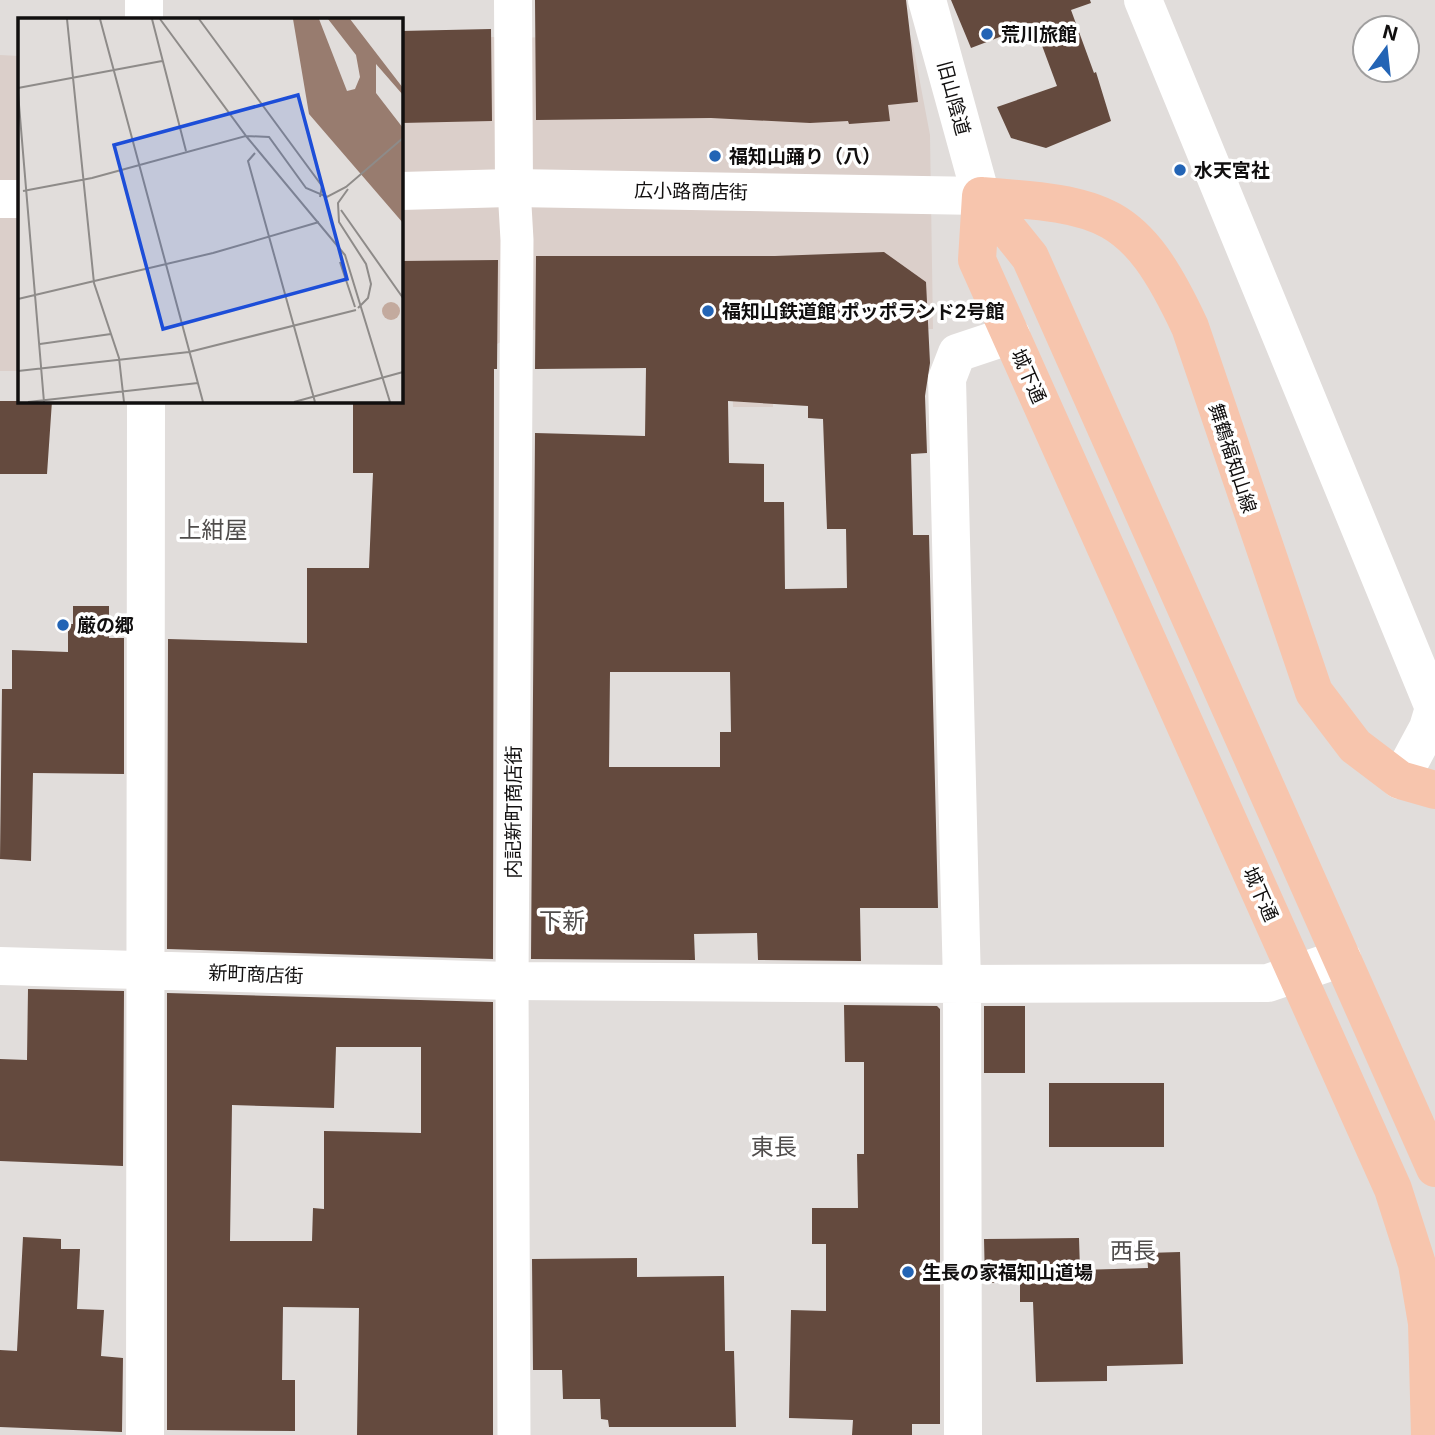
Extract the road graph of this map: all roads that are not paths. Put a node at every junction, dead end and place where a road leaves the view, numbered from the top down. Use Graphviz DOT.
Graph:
graph roads {
  1 [pos="144,0"];
  2 [pos="513,0"];
  3 [pos="927,0"];
  4 [pos="1143,0"];
  5 [pos="144,18"];
  6 [pos="514,188"];
  7 [pos="402,191"];
  8 [pos="981,196"];
  9 [pos="0,199"];
  10 [pos="18,199"];
  11 [pos="1012,335"];
  12 [pos="146,402"];
  13 [pos="1418,785"];
  14 [pos="1342,958"];
  15 [pos="0,966"];
  16 [pos="144,971"];
  17 [pos="1297,973"];
  18 [pos="512,981"];
  19 [pos="962,984"];
  20 [pos="1435,1168"];
  21 [pos="145,1435"];
  22 [pos="514,1435"];
  23 [pos="963,1435"];
  24 [pos="1430,1435"];
  1 -- 5 [label="street"];
  2 -- 6 [label="street"];
  3 -- 8 [label="street, 旧山陰道"];
  4 -- 13 [label="street"];
  6 -- 7 [label="street, 広小路商店街"];
  6 -- 8 [label="street, 広小路商店街"];
  6 -- 18 [label="street, 内記新町商店街"];
  8 -- 11 [label="main road, 城下通"];
  8 -- 13 [label="main road, 舞鶴福知山線"];
  8 -- 14 [label="main road"];
  9 -- 10 [label="street"];
  11 -- 17 [label="main road, 城下通"];
  11 -- 19 [label="street"];
  12 -- 16 [label="street"];
  14 -- 17 [label="street, 新町商店街"];
  14 -- 20 [label="main road"];
  15 -- 16 [label="street, 新町商店街"];
  16 -- 18 [label="street, 新町商店街"];
  16 -- 21 [label="street"];
  17 -- 19 [label="street, 新町商店街"];
  17 -- 24 [label="main road, 城下通"];
  18 -- 19 [label="street, 新町商店街"];
  18 -- 22 [label="street, 内記新町商店街"];
  19 -- 23 [label="street"];
}
